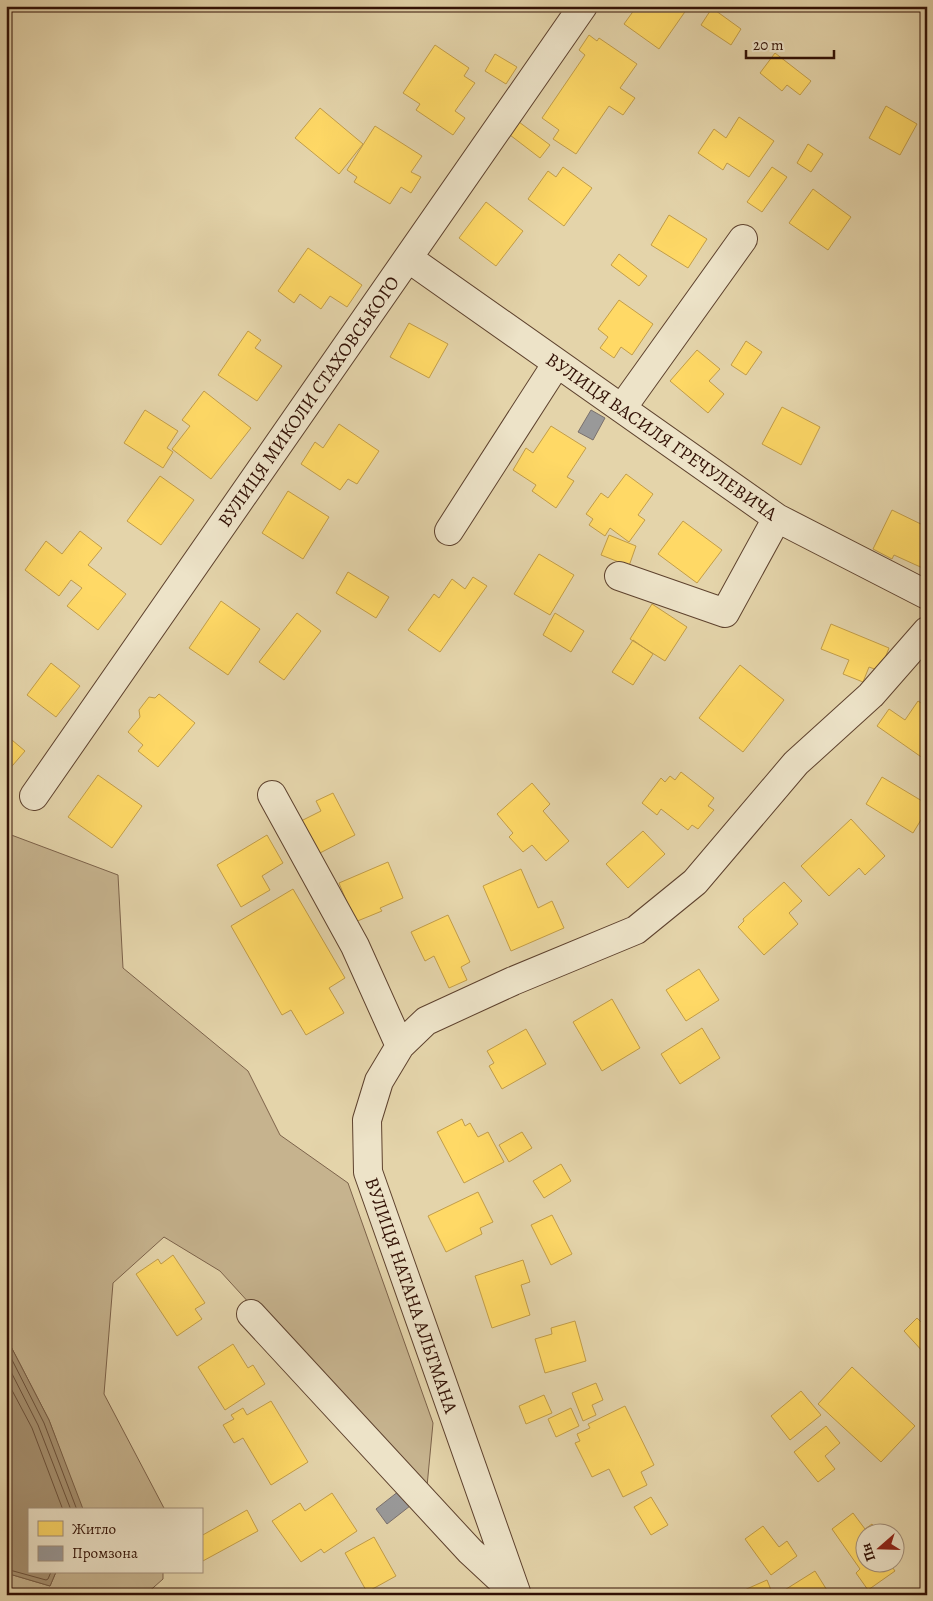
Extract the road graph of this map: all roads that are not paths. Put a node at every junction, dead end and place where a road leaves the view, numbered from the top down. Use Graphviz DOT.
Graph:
graph roads {
  1 [pos="583,6"];
  2 [pos="743,239"];
  3 [pos="408,258"];
  4 [pos="557,363"];
  5 [pos="622,408"];
  6 [pos="777,518"];
  7 [pos="449,531"];
  8 [pos="619,576"];
  9 [pos="927,595"];
  10 [pos="927,631"];
  11 [pos="272,795"];
  12 [pos="34,796"];
  13 [pos="400,1046"];
  14 [pos="251,1314"];
  15 [pos="517,1594"];
  1 -- 3 [label="street, ВУЛИЦЯ МИКОЛИ СТАХОВСЬКОГО"];
  2 -- 5 [label="street"];
  3 -- 4 [label="street, ВУЛИЦЯ ВАСИЛЯ ГРЕЧУЛЕВИЧА"];
  3 -- 12 [label="street, ВУЛИЦЯ МИКОЛИ СТАХОВСЬКОГО"];
  4 -- 5 [label="street, ВУЛИЦЯ ВАСИЛЯ ГРЕЧУЛЕВИЧА"];
  4 -- 7 [label="street"];
  5 -- 6 [label="street, ВУЛИЦЯ ВАСИЛЯ ГРЕЧУЛЕВИЧА"];
  6 -- 8 [label="street"];
  6 -- 9 [label="street, ВУЛИЦЯ ВАСИЛЯ ГРЕЧУЛЕВИЧА"];
  10 -- 13 [label="street, ВУЛИЦЯ НАТАНА АЛЬТМАНА"];
  11 -- 13 [label="street"];
  13 -- 15 [label="street, ВУЛИЦЯ НАТАНА АЛЬТМАНА"];
  14 -- 15 [label="street, ВУЛИЦЯ НАТАНА АЛЬТМАНА"];
}
